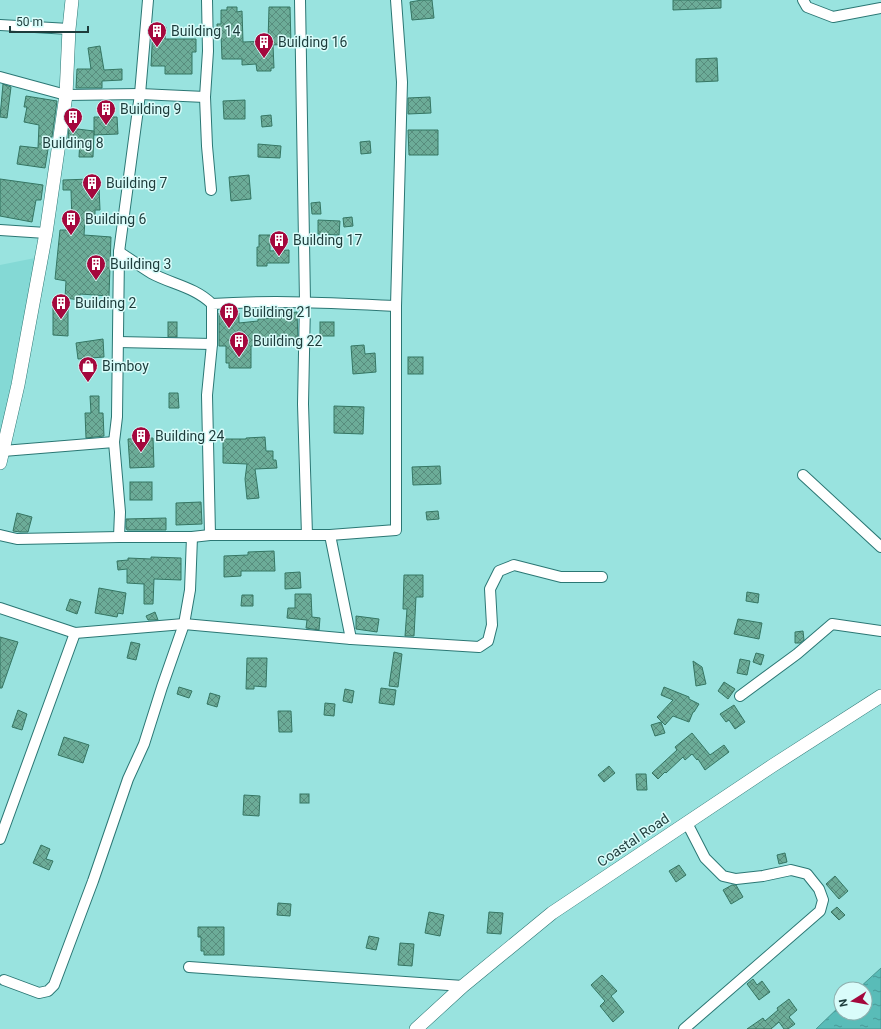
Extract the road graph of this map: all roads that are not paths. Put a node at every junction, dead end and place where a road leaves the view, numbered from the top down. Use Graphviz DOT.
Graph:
graph roads {
  1 [pos="72,0"];
  2 [pos="148,0"];
  3 [pos="207,0"];
  4 [pos="300,0"];
  5 [pos="396,0"];
  6 [pos="803,0"];
  7 [pos="881,8"];
  8 [pos="0,25"];
  9 [pos="69,29"];
  10 [pos="0,77"];
  11 [pos="140,94"];
  12 [pos="66,95"];
  13 [pos="205,97"];
  14 [pos="211,190"];
  15 [pos="0,230"];
  16 [pos="46,233"];
  17 [pos="119,252"];
  18 [pos="305,302"];
  19 [pos="212,304"];
  20 [pos="396,306"];
  21 [pos="118,342"];
  22 [pos="212,344"];
  23 [pos="114,442"];
  24 [pos="1,457"];
  25 [pos="803,475"];
  26 [pos="0,535"];
  27 [pos="210,535"];
  28 [pos="308,535"];
  29 [pos="330,535"];
  30 [pos="119,537"];
  31 [pos="192,537"];
  32 [pos="881,547"];
  33 [pos="602,577"];
  34 [pos="0,608"];
  35 [pos="184,624"];
  36 [pos="881,631"];
  37 [pos="75,633"];
  38 [pos="351,639"];
  39 [pos="740,696"];
  40 [pos="881,696"];
  41 [pos="687,823"];
  42 [pos="0,838"];
  43 [pos="189,967"];
  44 [pos="4,980"];
  45 [pos="463,986"];
  46 [pos="416,1029"];
  47 [pos="684,1029"];
  1 -- 9 [label="street"];
  2 -- 11 [label="street"];
  3 -- 13 [label="street"];
  4 -- 18 [label="street"];
  5 -- 20 [label="street"];
  6 -- 7 [label="street"];
  8 -- 9 [label="street"];
  9 -- 12 [label="street"];
  10 -- 12 [label="street"];
  11 -- 12 [label="street"];
  11 -- 13 [label="street"];
  11 -- 17 [label="street"];
  12 -- 16 [label="street"];
  13 -- 14 [label="street"];
  15 -- 16 [label="street"];
  16 -- 24 [label="street"];
  17 -- 19 [label="street"];
  17 -- 21 [label="street"];
  18 -- 19 [label="street"];
  18 -- 20 [label="street"];
  18 -- 28 [label="street"];
  19 -- 22 [label="street"];
  20 -- 29 [label="street"];
  21 -- 22 [label="street"];
  21 -- 23 [label="street"];
  22 -- 27 [label="street"];
  23 -- 24 [label="street"];
  23 -- 30 [label="street"];
  25 -- 32 [label="street"];
  26 -- 30 [label="street"];
  27 -- 28 [label="street"];
  27 -- 31 [label="street"];
  28 -- 29 [label="street"];
  29 -- 38 [label="street"];
  30 -- 31 [label="street"];
  31 -- 35 [label="street"];
  33 -- 38 [label="street"];
  34 -- 37 [label="street"];
  35 -- 37 [label="street"];
  35 -- 38 [label="street"];
  35 -- 44 [label="street"];
  36 -- 39 [label="street"];
  37 -- 42 [label="street"];
  40 -- 41 [label="street, Coastal Road"];
  41 -- 45 [label="street, Coastal Road"];
  41 -- 47 [label="street"];
  43 -- 45 [label="street"];
  45 -- 46 [label="street, Coastal Road"];
}
